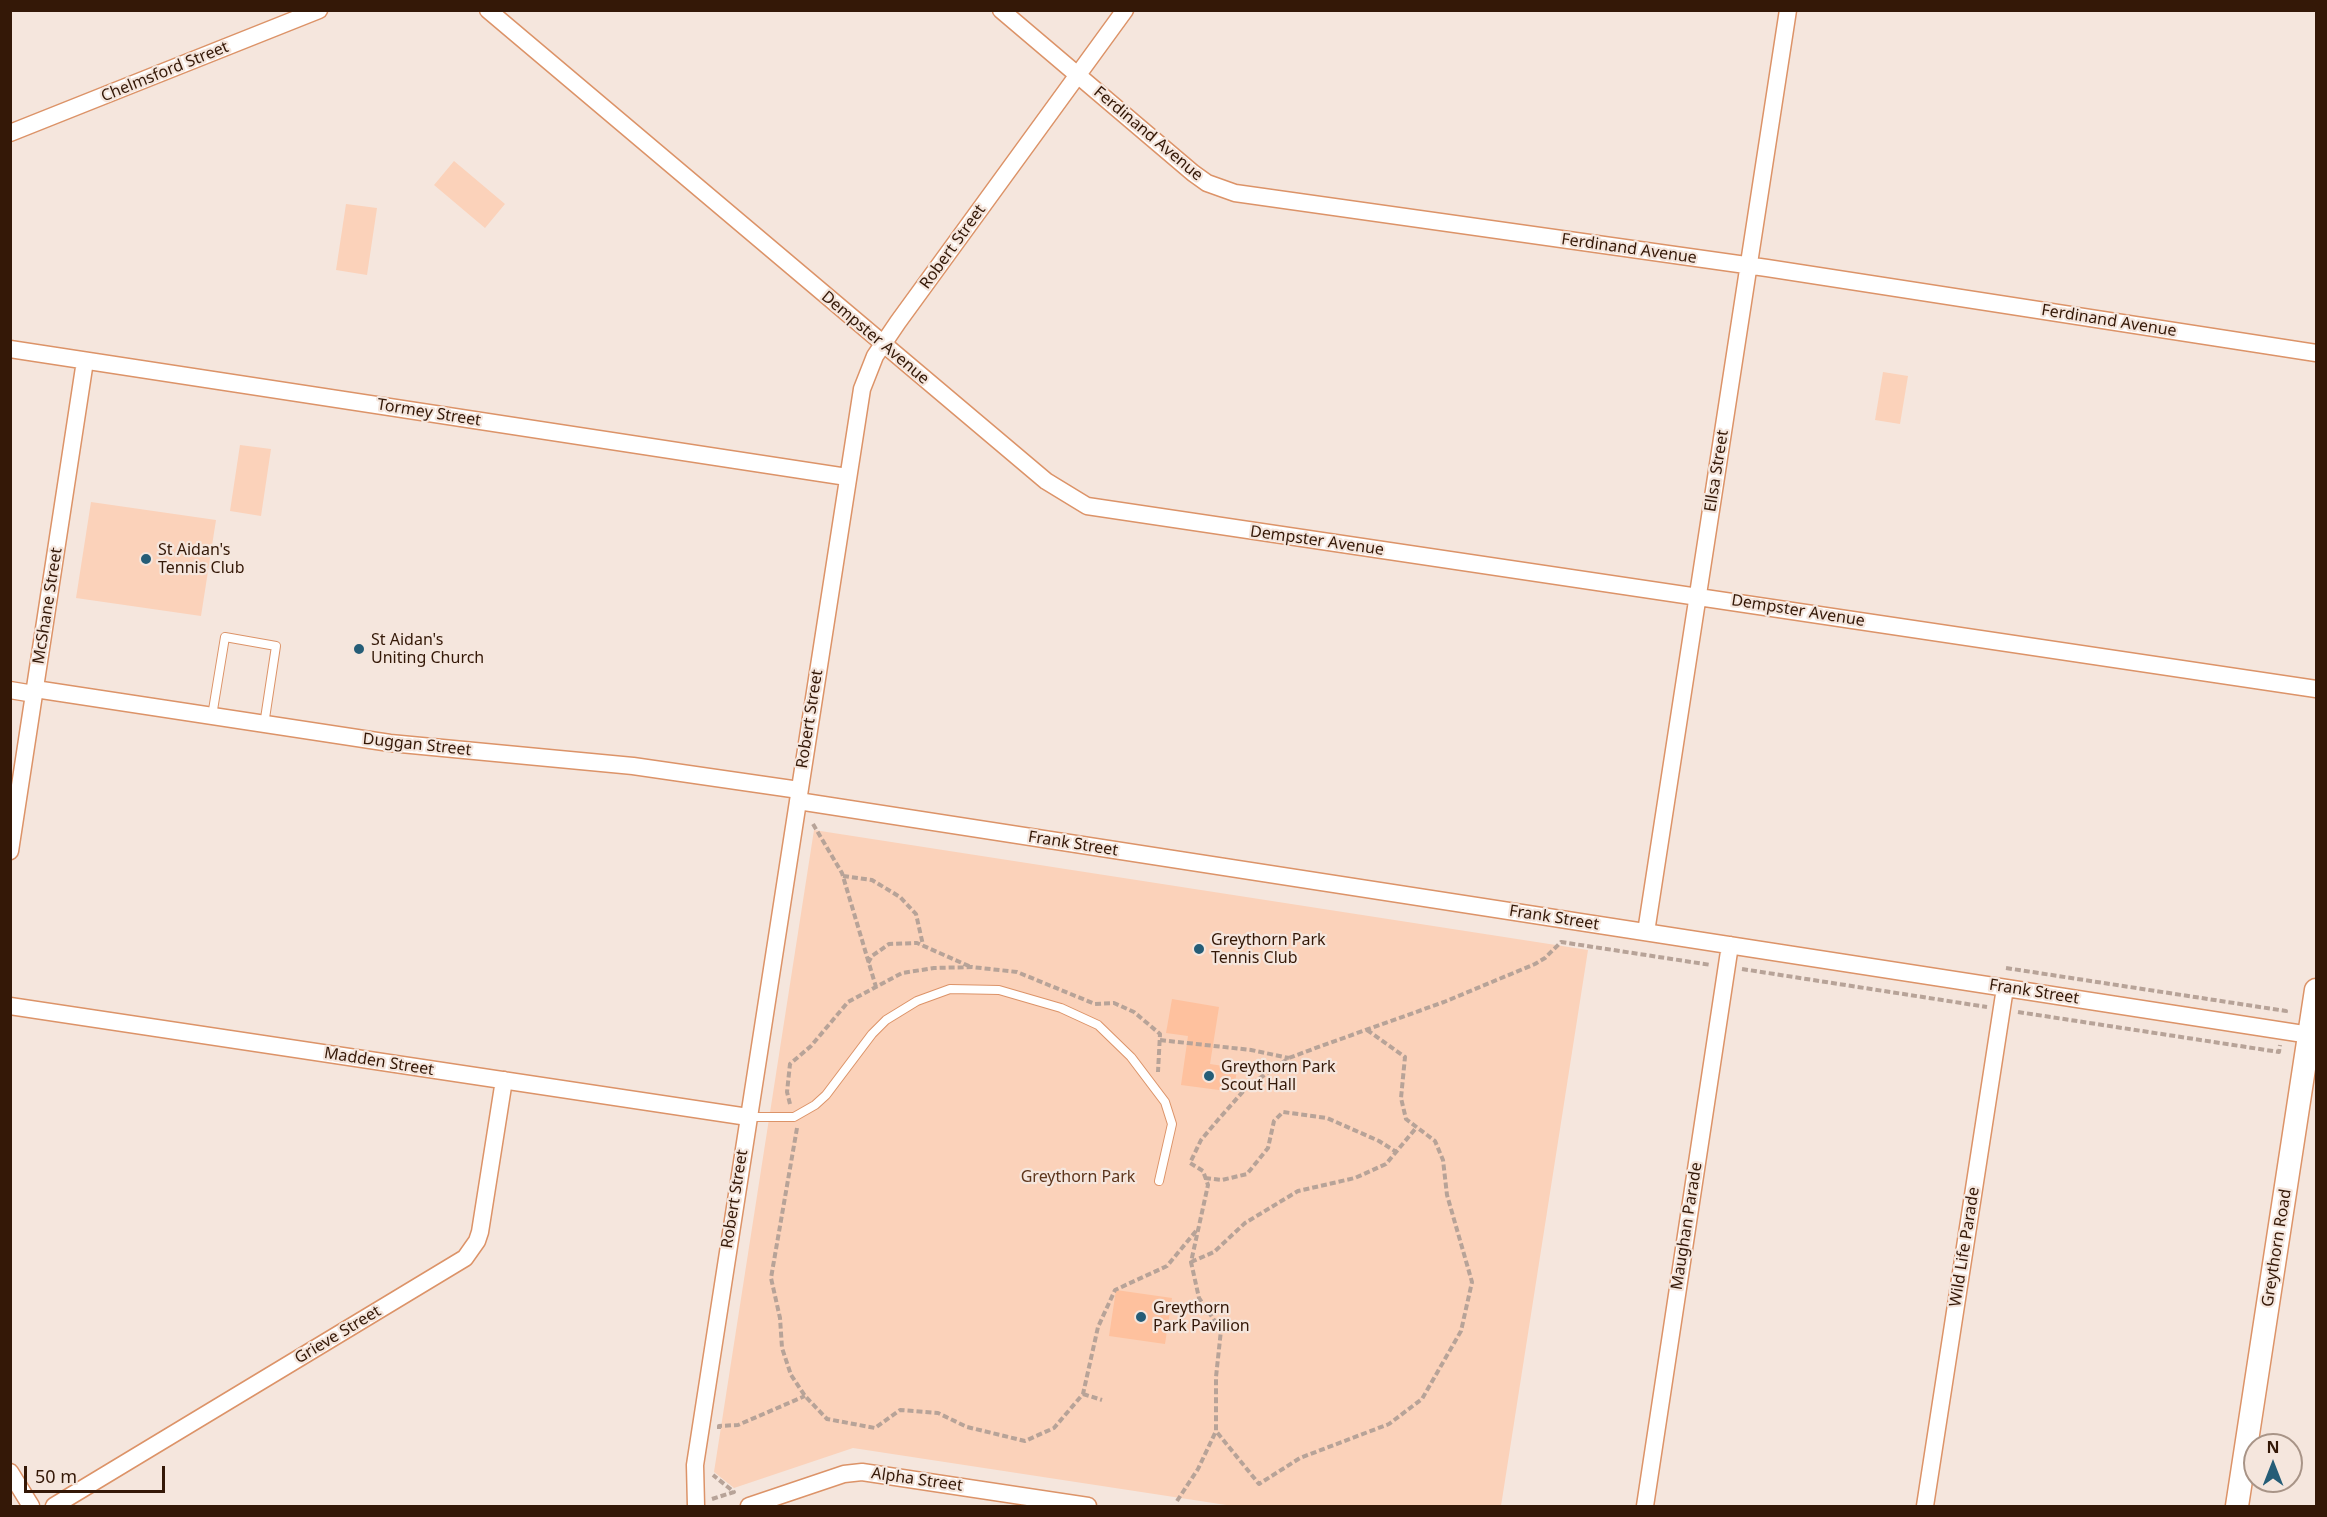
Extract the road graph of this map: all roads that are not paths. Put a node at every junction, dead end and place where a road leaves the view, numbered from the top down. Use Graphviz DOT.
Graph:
graph roads {
  1 [pos="319,10"];
  2 [pos="488,10"];
  3 [pos="1001,10"];
  4 [pos="1125,10"];
  5 [pos="1788,10"];
  6 [pos="1078,75"];
  7 [pos="10,133"];
  8 [pos="1749,266"];
  9 [pos="882,344"];
  10 [pos="10,349"];
  11 [pos="2316,353"];
  12 [pos="85,361"];
  13 [pos="847,477"];
  14 [pos="1697,596"];
  15 [pos="2316,689"];
  16 [pos="10,690"];
  17 [pos="35,692"];
  18 [pos="212,717"];
  19 [pos="264,725"];
  20 [pos="798,796"];
  21 [pos="10,851"];
  22 [pos="1646,932"];
  23 [pos="1730,945"];
  24 [pos="2005,988"];
  25 [pos="2316,990"];
  26 [pos="10,1006"];
  27 [pos="2310,1035"];
  28 [pos="504,1080"];
  29 [pos="748,1117"];
  30 [pos="1159,1181"];
  31 [pos="10,1472"];
  32 [pos="1046,1503"];
  33 [pos="696,1505"];
  34 [pos="31,1506"];
  35 [pos="54,1506"];
  36 [pos="749,1506"];
  37 [pos="1088,1506"];
  38 [pos="1645,1506"];
  39 [pos="1925,1506"];
  40 [pos="2237,1506"];
  1 -- 7 [label="street, Chelmsford Street"];
  2 -- 9 [label="street, Dempster Avenue"];
  3 -- 6 [label="street, Ferdinand Avenue"];
  4 -- 6 [label="street, Robert Street"];
  5 -- 8 [label="street, Ellsa Street"];
  6 -- 8 [label="street, Ferdinand Avenue"];
  6 -- 9 [label="street, Robert Street"];
  8 -- 11 [label="street, Ferdinand Avenue"];
  8 -- 14 [label="street, Ellsa Street"];
  9 -- 13 [label="street, Robert Street"];
  9 -- 14 [label="street, Dempster Avenue"];
  10 -- 12 [label="street, Tormey Street"];
  12 -- 13 [label="street, Tormey Street"];
  12 -- 17 [label="street, McShane Street"];
  13 -- 20 [label="street, Robert Street"];
  14 -- 15 [label="street, Dempster Avenue"];
  14 -- 22 [label="street, Ellsa Street"];
  16 -- 17 [label="street, Duggan Street"];
  17 -- 18 [label="street, Duggan Street"];
  17 -- 21 [label="street, McShane Street"];
  18 -- 19 [label="street, Duggan Street"];
  18 -- 19 [label="lane"];
  19 -- 20 [label="street, Duggan Street"];
  20 -- 22 [label="street, Frank Street"];
  20 -- 29 [label="street, Robert Street"];
  22 -- 23 [label="street, Frank Street"];
  23 -- 24 [label="street, Frank Street"];
  23 -- 38 [label="street, Maughan Parade"];
  24 -- 27 [label="street, Frank Street"];
  24 -- 39 [label="street, Wild Life Parade"];
  25 -- 27 [label="main road, Greythorn Road"];
  26 -- 28 [label="street, Madden Street"];
  27 -- 40 [label="main road, Greythorn Road"];
  28 -- 29 [label="street, Madden Street"];
  28 -- 35 [label="street, Grieve Street"];
  29 -- 30 [label="lane"];
  29 -- 33 [label="street, Robert Street"];
  31 -- 34 [label="street"];
  32 -- 36 [label="street, Alpha Street"];
  32 -- 37 [label="street, Alpha Street"];
}
